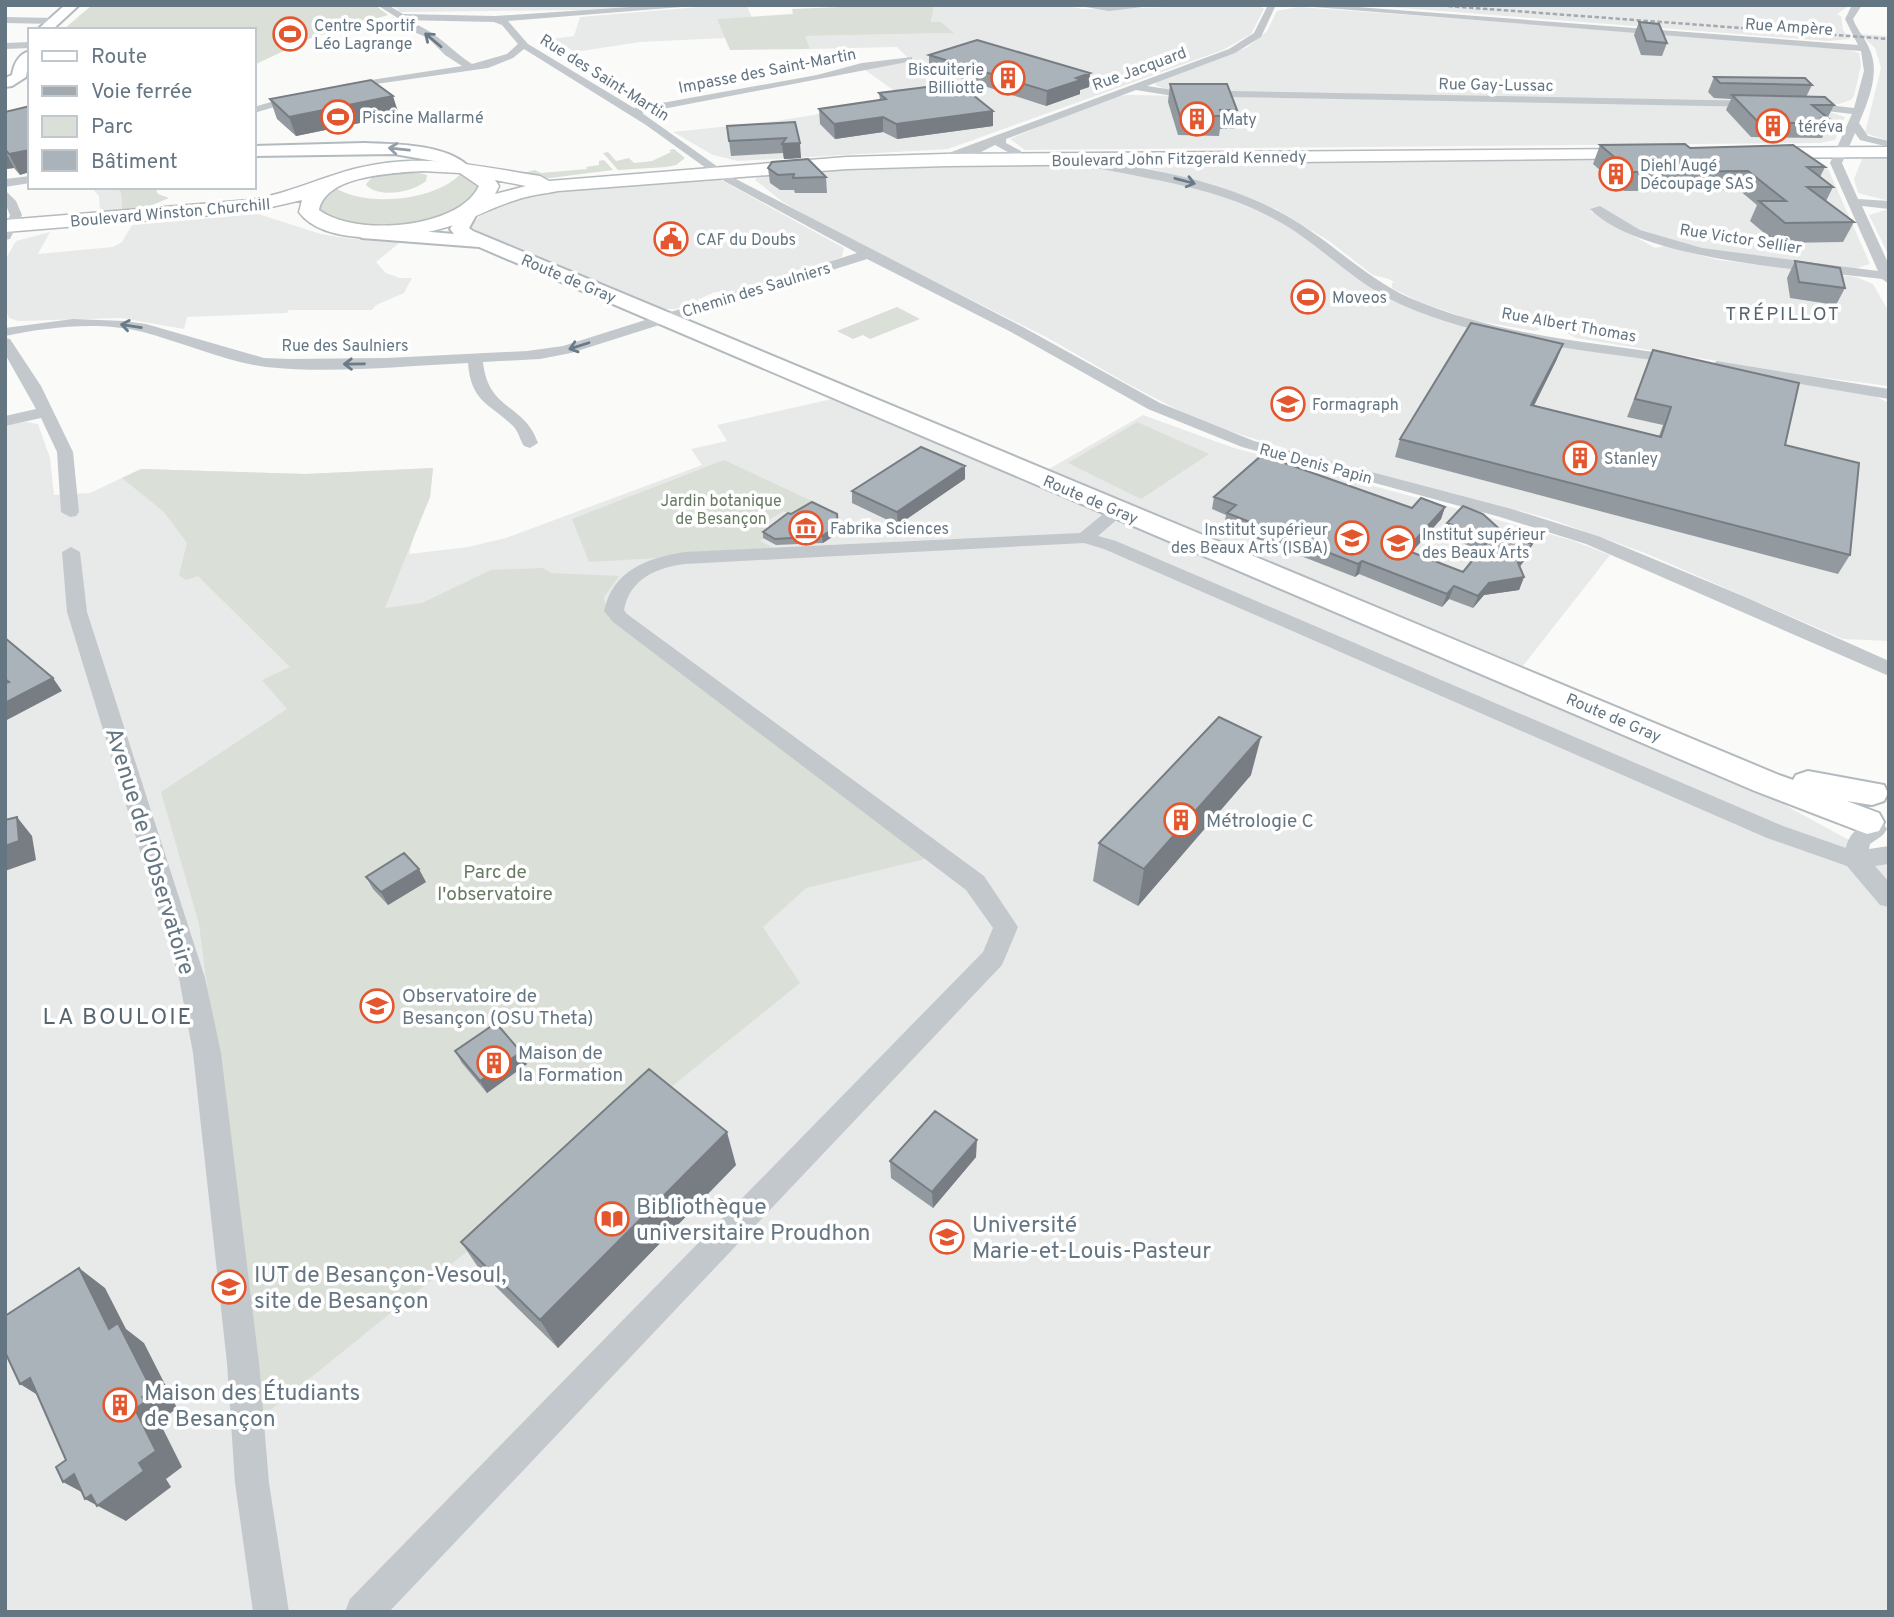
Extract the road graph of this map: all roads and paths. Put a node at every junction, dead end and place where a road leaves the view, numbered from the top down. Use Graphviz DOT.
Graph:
graph roads {
  1 [pos="73,5"];
  2 [pos="86,5"];
  3 [pos="381,5"];
  4 [pos="702,5"];
  5 [pos="1079,5"];
  6 [pos="1155,5"];
  7 [pos="1293,5"];
  8 [pos="1858,5"];
  9 [pos="1272,6"];
  10 [pos="401,17"];
  11 [pos="495,19"];
  12 [pos="5,20"];
  13 [pos="52,27"];
  14 [pos="523,45"];
  15 [pos="5,46"];
  16 [pos="28,47"];
  17 [pos="1864,48"];
  18 [pos="909,59"];
  19 [pos="471,68"];
  20 [pos="6,80"];
  21 [pos="1134,87"];
  22 [pos="337,89"];
  23 [pos="23,91"];
  24 [pos="311,93"];
  25 [pos="1779,105"];
  26 [pos="1792,105"];
  27 [pos="256,109"];
  28 [pos="1857,111"];
  29 [pos="631,112"];
  30 [pos="1000,138"];
  31 [pos="1889,145"];
  32 [pos="1848,149"];
  33 [pos="256,150"];
  34 [pos="305,151"];
  35 [pos="1889,152"];
  36 [pos="1017,153"];
  37 [pos="960,156"];
  38 [pos="1070,159"];
  39 [pos="722,169"];
  40 [pos="468,170"];
  41 [pos="28,179"];
  42 [pos="335,182"];
  43 [pos="5,183"];
  44 [pos="5,194"];
  45 [pos="1853,202"];
  46 [pos="1889,205"];
  47 [pos="472,209"];
  48 [pos="1597,209"];
  49 [pos="327,226"];
  50 [pos="7,230"];
  51 [pos="360,231"];
  52 [pos="483,242"];
  53 [pos="868,254"];
  54 [pos="1888,278"];
  55 [pos="653,321"];
  56 [pos="5,332"];
  57 [pos="5,342"];
  58 [pos="475,358"];
  59 [pos="1889,394"];
  60 [pos="47,412"];
  61 [pos="5,421"];
  62 [pos="530,443"];
  63 [pos="71,512"];
  64 [pos="1122,515"];
  65 [pos="1092,540"];
  66 [pos="71,552"];
  67 [pos="1889,669"];
  68 [pos="1881,813"];
  69 [pos="1855,860"];
  70 [pos="1889,898"];
  71 [pos="271,1612"];
  72 [pos="363,1612"];
  1 -- 13 [label="main road"];
  2 -- 13 [label="main road"];
  3 -- 10 [label="street"];
  4 -- 11 [label="street"];
  5 -- 6 [label="street"];
  7 -- 17 [label="street, Rue Ampère"];
  8 -- 17 [label="street"];
  9 -- 21 [label="street, Rue Jacquard"];
  10 -- 11 [label="street"];
  19 -- 10 [label="street, one-way"];
  11 -- 14 [label="street, Rue des Saint-Martin"];
  12 -- 13 [label="street"];
  14 -- 19 [label="street, Rue des Saint-Martin"];
  14 -- 29 [label="street, Rue des Saint-Martin"];
  15 -- 16 [label="street"];
  16 -- 20 [label="main road"];
  17 -- 28 [label="street"];
  18 -- 29 [label="street, Impasse des Saint-Martin"];
  19 -- 22 [label="street, Rue des Saint-Martin"];
  20 -- 23 [label="main road"];
  21 -- 25 [label="street, Rue Gay-Lussac"];
  21 -- 30 [label="street, Rue Jacquard"];
  24 -- 27 [label="street"];
  26 -- 28 [label="street"];
  28 -- 32 [label="street"];
  29 -- 39 [label="street, Rue des Saint-Martin"];
  30 -- 36 [label="street"];
  30 -- 37 [label="street, Rue Jacquard"];
  30 -- 37 [label="street, Rue Jacquard"];
  31 -- 32 [label="main road"];
  32 -- 32 [label="main road"];
  32 -- 35 [label="main road"];
  32 -- 45 [label="street"];
  33 -- 34 [label="main road"];
  40 -- 34 [label="main road, one-way"];
  34 -- 42 [label="main road"];
  36 -- 37 [label="main road, Boulevard John Fitzgerald Kennedy"];
  36 -- 38 [label="main road, Boulevard John Fitzgerald Kennedy"];
  37 -- 38 [label="main road, Boulevard John Fitzgerald Kennedy"];
  37 -- 39 [label="main road, Boulevard John Fitzgerald Kennedy"];
  38 -- 59 [label="street, Rue Albert Thomas, one-way"];
  39 -- 40 [label="main road, Boulevard John Fitzgerald Kennedy"];
  39 -- 47 [label="main road, Boulevard John Fitzgerald Kennedy"];
  39 -- 53 [label="street, Rue Denis Papin"];
  40 -- 42 [label="main road, Boulevard Winston Churchill"];
  40 -- 47 [label="main road"];
  41 -- 43 [label="street"];
  42 -- 49 [label="main road"];
  42 -- 50 [label="main road, Boulevard Winston Churchill"];
  44 -- 50 [label="street"];
  45 -- 46 [label="street"];
  45 -- 54 [label="street"];
  47 -- 51 [label="main road, Boulevard John Fitzgerald Kennedy"];
  47 -- 52 [label="main road, Route de Gray"];
  48 -- 54 [label="street, Rue Victor Sellier"];
  49 -- 50 [label="main road, Boulevard Winston Churchill"];
  49 -- 51 [label="main road, Boulevard Winston Churchill"];
  51 -- 52 [label="main road, Route de Gray"];
  52 -- 55 [label="main road, Route de Gray"];
  53 -- 55 [label="street, Chemin des Saulniers"];
  53 -- 67 [label="street, Rue Denis Papin"];
  55 -- 58 [label="street, Rue des Saulniers, one-way"];
  55 -- 64 [label="main road, Route de Gray"];
  58 -- 56 [label="street, Rue des Saulniers, one-way"];
  57 -- 60 [label="street"];
  58 -- 62 [label="street"];
  60 -- 61 [label="street"];
  60 -- 63 [label="street"];
  64 -- 65 [label="street"];
  64 -- 68 [label="main road, Route de Gray"];
  65 -- 69 [label="street"];
  65 -- 72 [label="street"];
  66 -- 71 [label="street, Avenue de l'Observatoire"];
  68 -- 69 [label="street"];
  69 -- 70 [label="street"];
}
